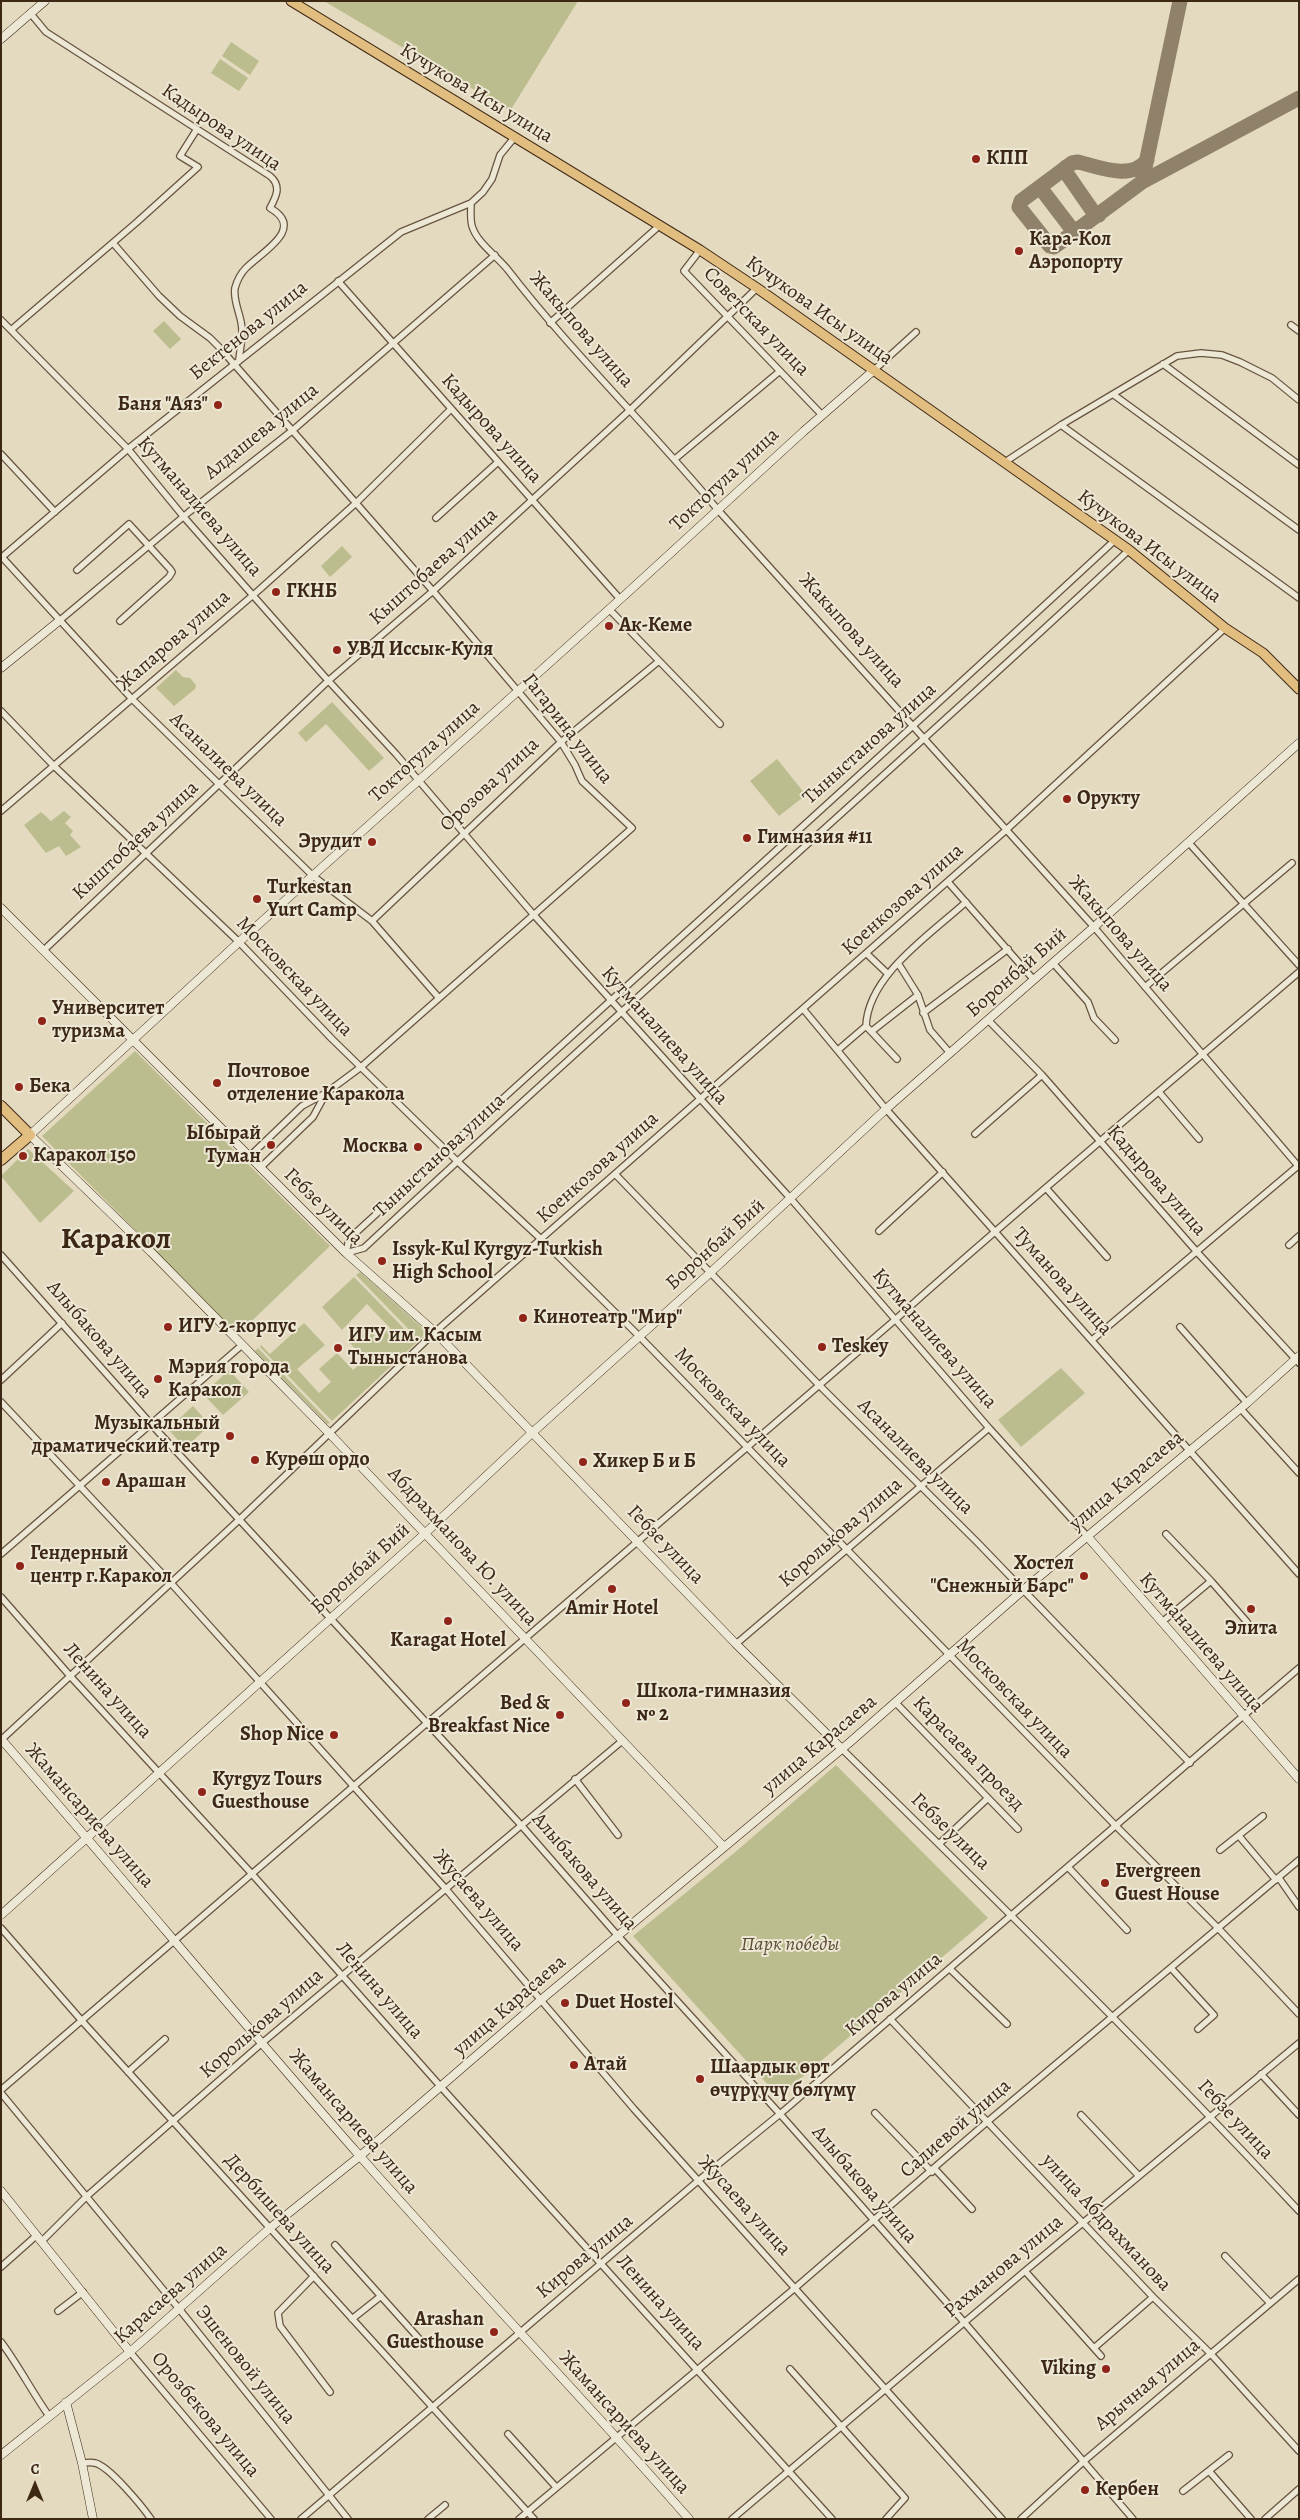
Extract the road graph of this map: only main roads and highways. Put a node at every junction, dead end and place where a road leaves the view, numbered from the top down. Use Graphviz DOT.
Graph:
graph roads {
  1 [pos="45,1"];
  2 [pos="291,1"];
  3 [pos="1,39"];
  4 [pos="873,371"];
  5 [pos="60,621"];
  6 [pos="1,668"];
  7 [pos="1299,689"];
  8 [pos="1299,743"];
  9 [pos="1,908"];
  10 [pos="133,1041"];
  11 [pos="1,1106"];
  12 [pos="30,1134"];
  13 [pos="1,1160"];
  14 [pos="1298,1359"];
  15 [pos="533,1432"];
  16 [pos="425,1533"];
  17 [pos="1087,1536"];
  18 [pos="1,1740"];
  19 [pos="842,1749"];
  20 [pos="1299,1779"];
  21 [pos="87,1838"];
  22 [pos="724,1847"];
  23 [pos="1,1915"];
  24 [pos="360,2156"];
  25 [pos="1,2191"];
  26 [pos="130,2352"];
  27 [pos="66,2402"];
  28 [pos="1,2455"];
  29 [pos="93,2519"];
  30 [pos="689,2519"];
  1 -- 3 [label="main road"];
  2 -- 4 [label="main road, Кучукова Исы улица"];
  4 -- 7 [label="main road, Кучукова Исы улица"];
  4 -- 10 [label="main road, Токтогула улица"];
  5 -- 6 [label="main road, Алдашева улица"];
  8 -- 15 [label="main road, Боронбай Бий"];
  9 -- 10 [label="main road, Гебзе улица"];
  10 -- 12 [label="main road, Токтогула улица"];
  10 -- 15 [label="main road, Гебзе улица"];
  11 -- 12 [label="highway, Абдрахманова Ю. улица"];
  12 -- 13 [label="highway, Токтогула улица"];
  12 -- 16 [label="main road, Абдрахманова Ю. улица"];
  14 -- 17 [label="main road, улица Карасаева"];
  15 -- 16 [label="main road, Боронбай Бий"];
  15 -- 19 [label="main road, Гебзе улица"];
  16 -- 21 [label="main road, Боронбай Бий"];
  16 -- 22 [label="main road, Абдрахманова Ю. улица"];
  17 -- 19 [label="main road, улица Карасаева"];
  17 -- 20 [label="main road, Кутманалиева улица"];
  18 -- 21 [label="main road, Жамансариева улица"];
  19 -- 22 [label="main road, улица Карасаева"];
  21 -- 23 [label="main road, Боронбай Бий"];
  21 -- 24 [label="main road, Жамансариева улица"];
  22 -- 24 [label="main road, улица Карасаева"];
  24 -- 26 [label="main road, Карасаева улица"];
  24 -- 30 [label="main road, Жамансариева улица"];
  25 -- 26 [label="main road, Орозбекова улица"];
  26 -- 27 [label="main road, Карасаева улица"];
  27 -- 28 [label="main road, Карасаева улица"];
  27 -- 29 [label="main road"];
}
